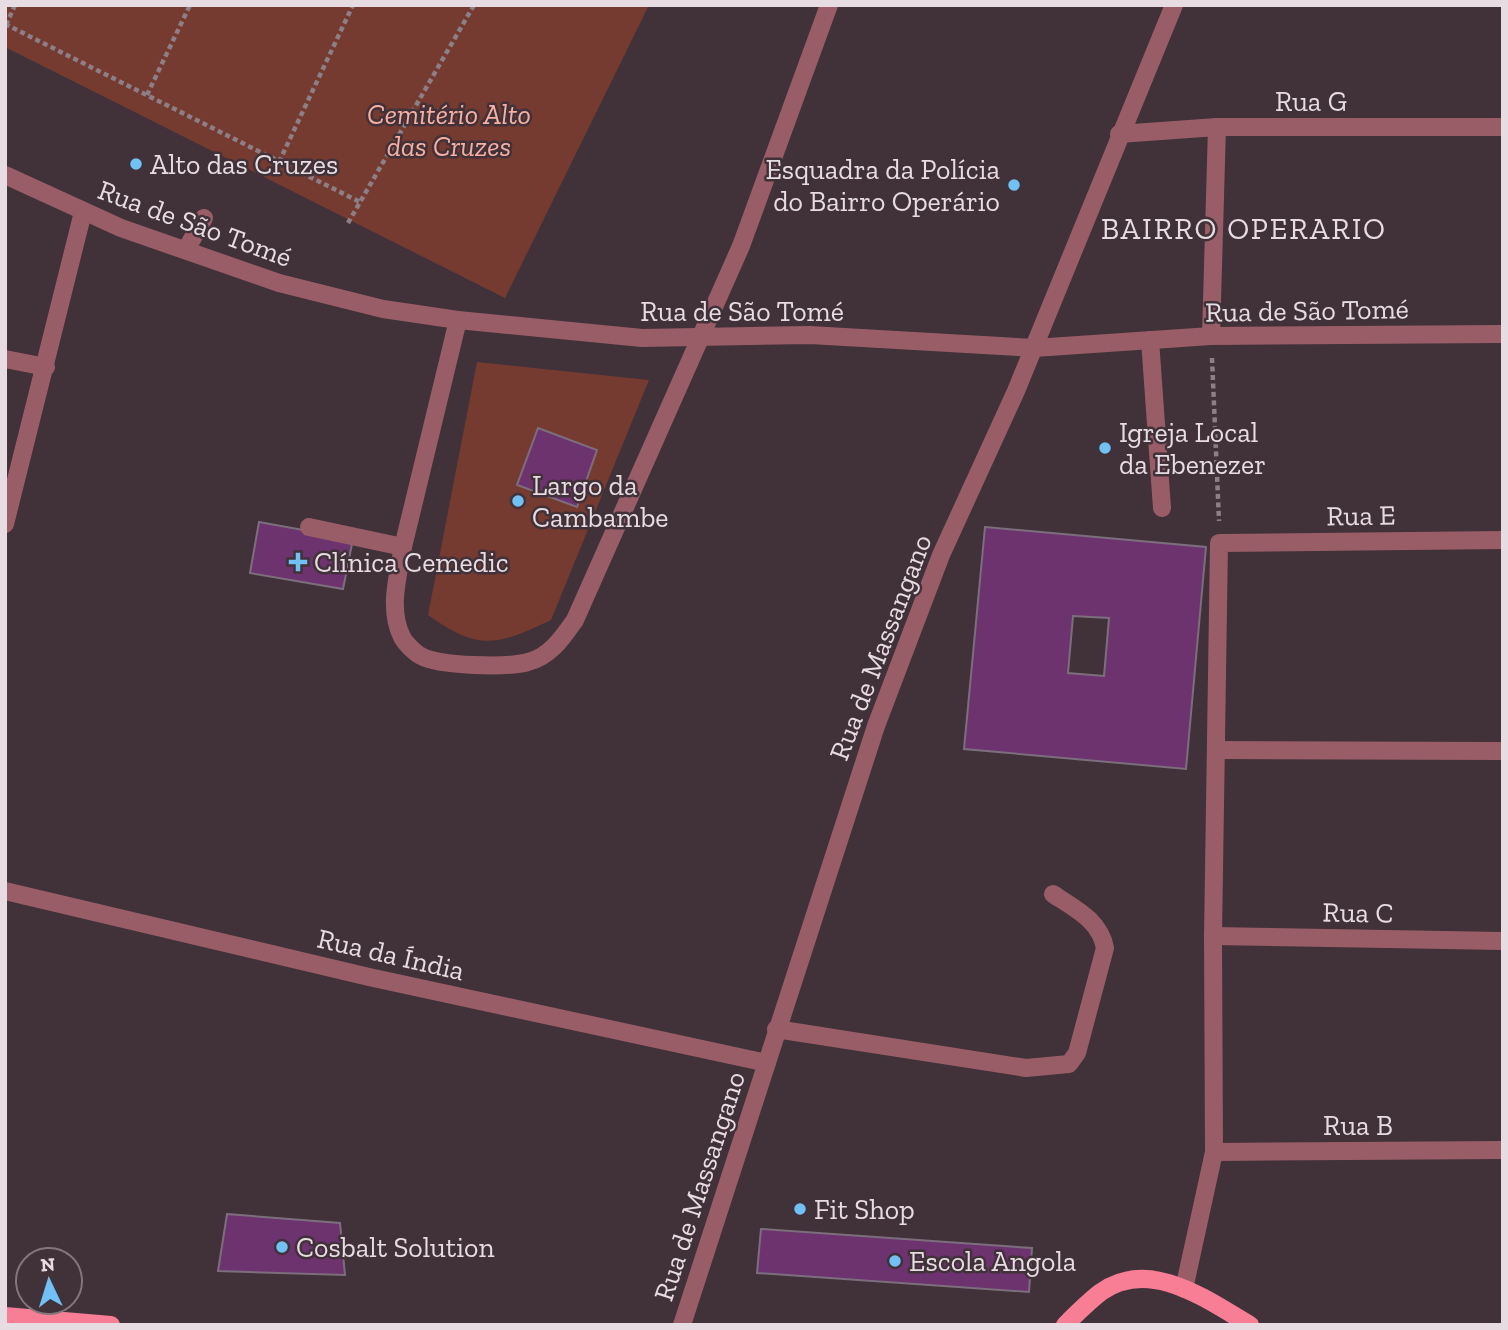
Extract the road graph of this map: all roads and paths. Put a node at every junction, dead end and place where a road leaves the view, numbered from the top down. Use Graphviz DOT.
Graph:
graph roads {
  1 [pos="15,5"];
  2 [pos="190,5"];
  3 [pos="353,5"];
  4 [pos="474,5"];
  5 [pos="829,5"];
  6 [pos="1174,5"];
  7 [pos="5,25"];
  8 [pos="147,95"];
  9 [pos="1217,127"];
  10 [pos="1503,127"];
  11 [pos="1119,134"];
  12 [pos="279,162"];
  13 [pos="5,175"];
  14 [pos="360,202"];
  15 [pos="83,212"];
  16 [pos="204,218"];
  17 [pos="348,223"];
  18 [pos="186,250"];
  19 [pos="458,320"];
  20 [pos="1503,334"];
  21 [pos="1211,336"];
  22 [pos="698,338"];
  23 [pos="1150,340"];
  24 [pos="1034,348"];
  25 [pos="5,359"];
  26 [pos="46,367"];
  27 [pos="12,476"];
  28 [pos="1162,508"];
  29 [pos="5,524"];
  30 [pos="309,527"];
  31 [pos="1503,540"];
  32 [pos="1219,543"];
  33 [pos="403,547"];
  34 [pos="1216,750"];
  35 [pos="1503,751"];
  36 [pos="5,891"];
  37 [pos="1053,894"];
  38 [pos="1213,936"];
  39 [pos="1503,941"];
  40 [pos="776,1029"];
  41 [pos="766,1063"];
  42 [pos="1503,1150"];
  43 [pos="1214,1152"];
  44 [pos="1184,1289"];
  45 [pos="1089,1302"];
  46 [pos="5,1316"];
  47 [pos="1226,1318"];
  48 [pos="111,1325"];
  49 [pos="682,1325"];
  50 [pos="1065,1325"];
  51 [pos="1086,1325"];
  52 [pos="1250,1325"];
  1 -- 7 [label="path"];
  2 -- 8 [label="path"];
  3 -- 12 [label="path"];
  4 -- 14 [label="path"];
  5 -- 22 [label="street"];
  6 -- 11 [label="street, Rua de Massangano"];
  7 -- 8 [label="path"];
  8 -- 12 [label="path"];
  9 -- 10 [label="street, Rua G"];
  9 -- 11 [label="street, Rua G"];
  9 -- 21 [label="street"];
  11 -- 24 [label="street, Rua de Massangano"];
  12 -- 14 [label="path"];
  13 -- 15 [label="street, Rua de São Tomé"];
  14 -- 17 [label="path"];
  15 -- 18 [label="street, Rua de São Tomé"];
  15 -- 26 [label="street"];
  16 -- 18 [label="street"];
  18 -- 19 [label="street, Rua de São Tomé"];
  19 -- 22 [label="street, Rua de São Tomé"];
  19 -- 33 [label="street"];
  20 -- 21 [label="street, Rua de São Tomé"];
  21 -- 23 [label="street, Rua de São Tomé"];
  21 -- 32 [label="path"];
  22 -- 24 [label="street, Rua de São Tomé"];
  22 -- 33 [label="street"];
  23 -- 24 [label="street, Rua de São Tomé"];
  23 -- 28 [label="street"];
  24 -- 40 [label="street, Rua de Massangano"];
  25 -- 26 [label="street"];
  26 -- 27 [label="street"];
  27 -- 29 [label="street"];
  30 -- 33 [label="street"];
  31 -- 32 [label="street, Rua E"];
  32 -- 34 [label="street"];
  34 -- 35 [label="street"];
  34 -- 38 [label="street"];
  36 -- 41 [label="street, Rua da Índia"];
  37 -- 40 [label="street"];
  38 -- 39 [label="street, Rua C"];
  38 -- 43 [label="street"];
  40 -- 41 [label="street, Rua de Massangano"];
  41 -- 49 [label="street, Rua de Massangano"];
  42 -- 43 [label="street, Rua B"];
  43 -- 44 [label="street"];
  44 -- 45 [label="main road"];
  44 -- 47 [label="main road"];
  45 -- 50 [label="main road"];
  45 -- 51 [label="main road"];
  46 -- 48 [label="main road"];
  47 -- 52 [label="main road"];
}
